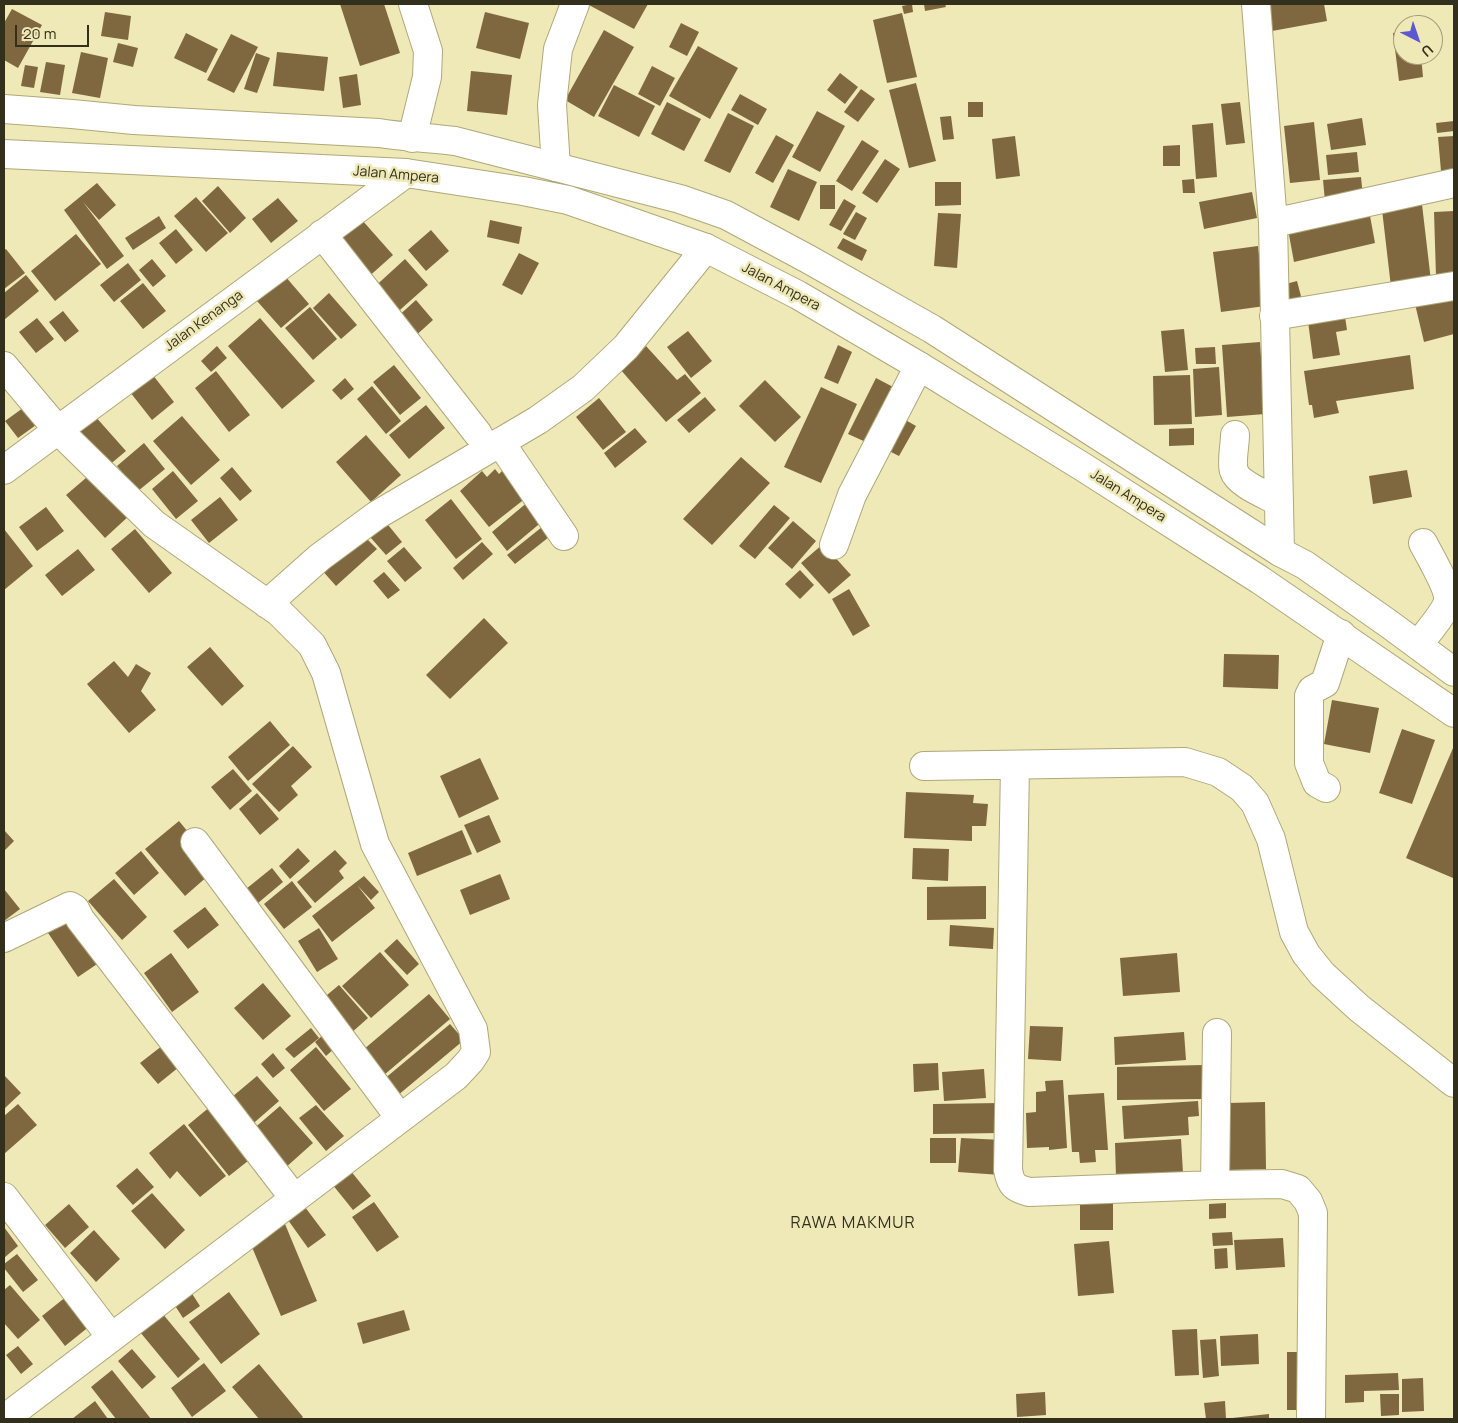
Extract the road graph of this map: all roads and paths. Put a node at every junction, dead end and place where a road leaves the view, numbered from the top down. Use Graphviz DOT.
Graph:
graph roads {
  1 [pos="413,4"];
  2 [pos="575,4"];
  3 [pos="1256,4"];
  4 [pos="4,109"];
  5 [pos="412,138"];
  6 [pos="4,154"];
  7 [pos="556,166"];
  8 [pos="406,173"];
  9 [pos="1454,183"];
  10 [pos="1273,223"];
  11 [pos="322,234"];
  12 [pos="706,248"];
  13 [pos="1454,286"];
  14 [pos="1274,316"];
  15 [pos="4,366"];
  16 [pos="919,366"];
  17 [pos="57,430"];
  18 [pos="1235,435"];
  19 [pos="489,438"];
  20 [pos="4,470"];
  21 [pos="1279,502"];
  22 [pos="564,536"];
  23 [pos="1423,543"];
  24 [pos="834,545"];
  25 [pos="1280,552"];
  26 [pos="268,604"];
  27 [pos="1341,634"];
  28 [pos="1418,645"];
  29 [pos="1454,672"];
  30 [pos="1454,679"];
  31 [pos="1446,707"];
  32 [pos="1015,765"];
  33 [pos="924,766"];
  34 [pos="1326,788"];
  35 [pos="195,842"];
  36 [pos="4,938"];
  37 [pos="1217,1033"];
  38 [pos="1454,1083"];
  39 [pos="400,1118"];
  40 [pos="1214,1185"];
  41 [pos="4,1197"];
  42 [pos="294,1198"];
  43 [pos="111,1337"];
  44 [pos="4,1419"];
  45 [pos="1311,1419"];
  1 -- 5 [label="street"];
  2 -- 7 [label="street"];
  3 -- 10 [label="street"];
  4 -- 5 [label="street"];
  5 -- 7 [label="street"];
  6 -- 8 [label="street, Jalan Ampera"];
  7 -- 25 [label="street"];
  8 -- 11 [label="street, Jalan Kenanga"];
  8 -- 12 [label="street, Jalan Ampera"];
  9 -- 10 [label="street"];
  10 -- 14 [label="street"];
  11 -- 17 [label="street, Jalan Kenanga"];
  11 -- 19 [label="street"];
  12 -- 16 [label="street, Jalan Ampera"];
  12 -- 19 [label="street"];
  13 -- 14 [label="street"];
  14 -- 21 [label="street"];
  15 -- 17 [label="street"];
  16 -- 24 [label="street"];
  16 -- 27 [label="street, Jalan Ampera"];
  17 -- 20 [label="street, Jalan Kenanga"];
  17 -- 26 [label="street"];
  18 -- 21 [label="street"];
  19 -- 22 [label="street"];
  19 -- 26 [label="street"];
  21 -- 25 [label="street"];
  23 -- 28 [label="street"];
  25 -- 28 [label="street"];
  26 -- 39 [label="street"];
  27 -- 31 [label="street, Jalan Ampera"];
  27 -- 34 [label="street"];
  28 -- 29 [label="street"];
  30 -- 31 [label="street"];
  32 -- 33 [label="street"];
  32 -- 38 [label="street"];
  32 -- 40 [label="street"];
  35 -- 39 [label="street"];
  36 -- 42 [label="street"];
  37 -- 40 [label="street"];
  39 -- 42 [label="street"];
  40 -- 45 [label="street"];
  41 -- 43 [label="street"];
  42 -- 43 [label="street"];
  43 -- 44 [label="street"];
}
